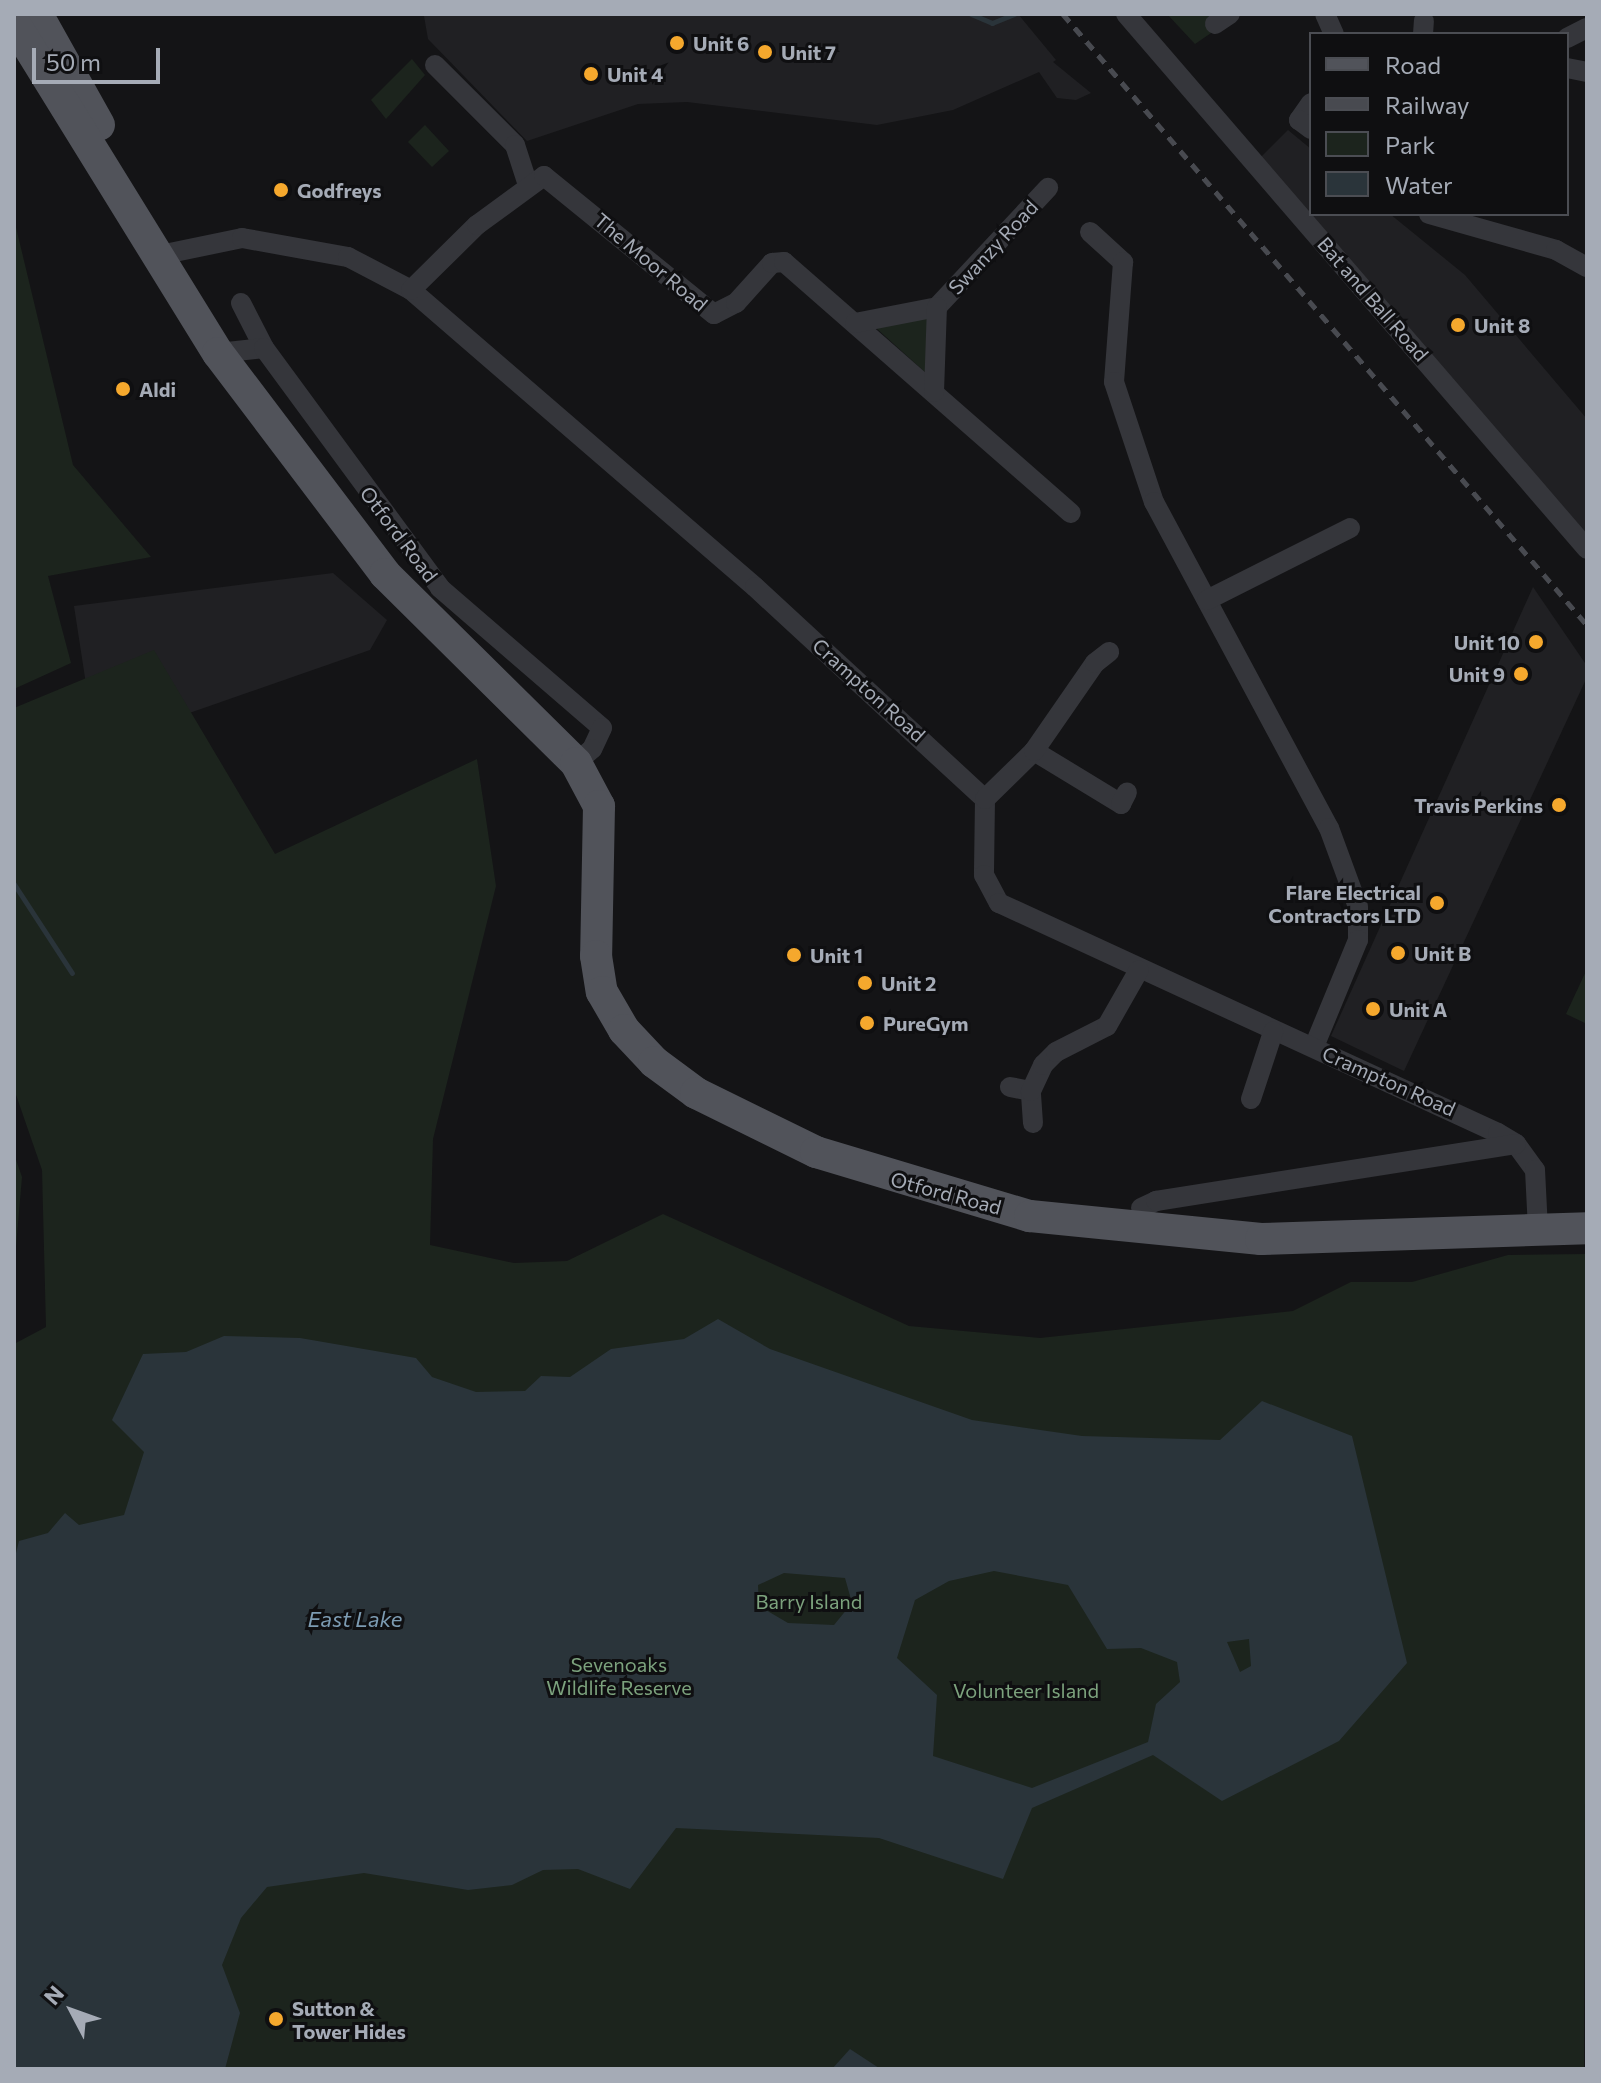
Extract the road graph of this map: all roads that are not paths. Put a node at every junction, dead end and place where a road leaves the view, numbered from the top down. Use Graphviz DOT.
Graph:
graph roads {
  1 [pos="37,14"];
  2 [pos="1126,14"];
  3 [pos="14,23"];
  4 [pos="1587,28"];
  5 [pos="1569,37"];
  6 [pos="435,65"];
  7 [pos="1309,106"];
  8 [pos="1309,128"];
  9 [pos="527,183"];
  10 [pos="1048,188"];
  11 [pos="1436,216"];
  12 [pos="1090,232"];
  13 [pos="160,255"];
  14 [pos="1587,267"];
  15 [pos="411,290"];
  16 [pos="241,303"];
  17 [pos="937,307"];
  18 [pos="855,323"];
  19 [pos="264,348"];
  20 [pos="218,353"];
  21 [pos="934,392"];
  22 [pos="1071,513"];
  23 [pos="1350,528"];
  24 [pos="1587,549"];
  25 [pos="1207,600"];
  26 [pos="1109,652"];
  27 [pos="1034,751"];
  28 [pos="576,763"];
  29 [pos="1127,792"];
  30 [pos="985,799"];
  31 [pos="1139,970"];
  32 [pos="1273,1032"];
  33 [pos="1314,1047"];
  34 [pos="1010,1087"];
  35 [pos="1031,1091"];
  36 [pos="1251,1099"];
  37 [pos="1033,1123"];
  38 [pos="1516,1144"];
  39 [pos="1141,1208"];
  40 [pos="1587,1228"];
  41 [pos="1538,1230"];
  1 -- 13 [label="main road, Otford Road"];
  2 -- 24 [label="street, Bat and Ball Road"];
  3 -- 13 [label="main road, Otford Road"];
  4 -- 5 [label="street"];
  6 -- 9 [label="street"];
  7 -- 8 [label="street"];
  9 -- 15 [label="street"];
  9 -- 18 [label="street, The Moor Road"];
  10 -- 17 [label="street, Swanzy Road"];
  11 -- 14 [label="street"];
  12 -- 25 [label="street"];
  13 -- 15 [label="street, Crampton Road"];
  13 -- 20 [label="main road, Otford Road"];
  15 -- 30 [label="street, Crampton Road"];
  16 -- 19 [label="street, Otford Road"];
  17 -- 18 [label="street, Swanzy Road"];
  17 -- 21 [label="street, Swanzy Road"];
  18 -- 21 [label="street, The Moor Road"];
  19 -- 20 [label="street"];
  19 -- 28 [label="street, Otford Road"];
  20 -- 28 [label="main road, Otford Road"];
  21 -- 22 [label="street, The Moor Road"];
  23 -- 25 [label="street"];
  25 -- 33 [label="street"];
  26 -- 27 [label="street"];
  27 -- 29 [label="street"];
  27 -- 30 [label="street"];
  28 -- 41 [label="main road, Otford Road"];
  30 -- 31 [label="street, Crampton Road"];
  31 -- 32 [label="street, Crampton Road"];
  31 -- 35 [label="street"];
  32 -- 33 [label="street, Crampton Road"];
  32 -- 36 [label="street"];
  33 -- 38 [label="street, Crampton Road"];
  34 -- 35 [label="street"];
  35 -- 37 [label="street"];
  38 -- 39 [label="street"];
  38 -- 41 [label="street, Crampton Road"];
  40 -- 41 [label="main road, Otford Road"];
}
